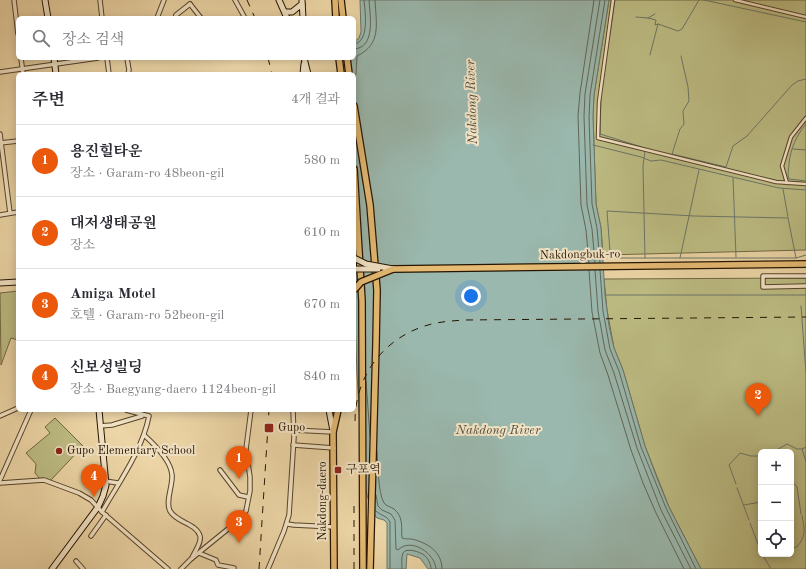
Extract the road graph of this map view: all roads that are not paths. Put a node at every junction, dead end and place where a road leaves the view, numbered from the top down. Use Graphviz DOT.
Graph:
graph roads {
  1 [pos="14,0"];
  2 [pos="45,0"];
  3 [pos="100,0"];
  4 [pos="164,0"];
  5 [pos="235,0"];
  6 [pos="279,0"];
  7 [pos="335,0"];
  8 [pos="340,0"];
  9 [pos="613,0"];
  10 [pos="735,0"];
  11 [pos="190,2"];
  12 [pos="302,2"];
  13 [pos="285,12"];
  14 [pos="48,16"];
  15 [pos="102,16"];
  16 [pos="158,16"];
  17 [pos="176,16"];
  18 [pos="200,16"];
  19 [pos="244,16"];
  20 [pos="286,16"];
  21 [pos="303,16"];
  22 [pos="336,16"];
  23 [pos="343,16"];
  24 [pos="16,17"];
  25 [pos="806,17"];
  26 [pos="21,60"];
  27 [pos="55,60"];
  28 [pos="84,60"];
  29 [pos="107,60"];
  30 [pos="127,60"];
  31 [pos="305,60"];
  32 [pos="305,60"];
  33 [pos="339,60"];
  34 [pos="347,60"];
  35 [pos="57,64"];
  36 [pos="22,69"];
  37 [pos="0,72"];
  38 [pos="23,72"];
  39 [pos="56,72"];
  40 [pos="109,72"];
  41 [pos="128,72"];
  42 [pos="303,72"];
  43 [pos="307,72"];
  44 [pos="341,72"];
  45 [pos="349,72"];
  46 [pos="356,118"];
  47 [pos="806,118"];
  48 [pos="0,134"];
  49 [pos="16,141"];
  50 [pos="1,143"];
  51 [pos="787,183"];
  52 [pos="806,184"];
  53 [pos="356,202"];
  54 [pos="16,212"];
  55 [pos="10,213"];
  56 [pos="0,215"];
  57 [pos="356,259"];
  58 [pos="806,264"];
  59 [pos="356,269"];
  60 [pos="393,269"];
  61 [pos="806,276"];
  62 [pos="16,282"];
  63 [pos="0,283"];
  64 [pos="806,286"];
  65 [pos="356,288"];
  66 [pos="16,409"];
  67 [pos="30,412"];
  68 [pos="99,412"];
  69 [pos="133,412"];
  70 [pos="251,412"];
  71 [pos="293,412"];
  72 [pos="329,412"];
  73 [pos="338,412"];
  74 [pos="143,415"];
  75 [pos="0,416"];
  76 [pos="100,426"];
  77 [pos="293,430"];
  78 [pos="333,432"];
  79 [pos="144,435"];
  80 [pos="293,445"];
  81 [pos="334,448"];
  82 [pos="220,470"];
  83 [pos="106,481"];
  84 [pos="0,482"];
  85 [pos="118,483"];
  86 [pos="248,497"];
  87 [pos="98,507"];
  88 [pos="102,512"];
  89 [pos="106,515"];
  90 [pos="286,524"];
  91 [pos="334,527"];
  92 [pos="90,536"];
  93 [pos="198,553"];
  94 [pos="192,559"];
  95 [pos="76,561"];
  96 [pos="234,568"];
  97 [pos="52,569"];
  98 [pos="83,569"];
  99 [pos="168,569"];
  100 [pos="182,569"];
  101 [pos="268,569"];
  102 [pos="334,569"];
  103 [pos="363,569"];
  104 [pos="370,569"];
  1 -- 24 [label="street"];
  2 -- 14 [label="main road"];
  3 -- 15 [label="street"];
  4 -- 16 [label="street"];
  5 -- 19 [label="street"];
  6 -- 13 [label="main road"];
  7 -- 22 [label="main road"];
  8 -- 23 [label="main road"];
  9 -- 51 [label="street"];
  10 -- 25 [label="street"];
  11 -- 17 [label="street"];
  11 -- 18 [label="street"];
  12 -- 13 [label="main road"];
  12 -- 21 [label="main road"];
  13 -- 20 [label="main road"];
  26 -- 36 [label="street"];
  27 -- 35 [label="main road"];
  28 -- 35 [label="street"];
  29 -- 40 [label="street"];
  30 -- 41 [label="street"];
  31 -- 42 [label="main road"];
  32 -- 43 [label="main road"];
  33 -- 44 [label="main road"];
  34 -- 45 [label="main road"];
  35 -- 36 [label="street"];
  35 -- 39 [label="main road"];
  36 -- 37 [label="street"];
  36 -- 38 [label="street"];
  46 -- 104 [label="main road, bridge"];
  47 -- 51 [label="street"];
  48 -- 50 [label="street"];
  49 -- 50 [label="street"];
  50 -- 55 [label="street"];
  51 -- 52 [label="street"];
  53 -- 103 [label="main road, bridge"];
  54 -- 55 [label="street"];
  55 -- 56 [label="street"];
  57 -- 60 [label="main road, bridge"];
  58 -- 60 [label="main road, Nakdongbuk-ro"];
  59 -- 60 [label="main road, Nakdongbuk-ro, bridge"];
  60 -- 65 [label="main road, bridge"];
  61 -- 64 [label="street"];
  62 -- 63 [label="main road"];
  66 -- 75 [label="street"];
  67 -- 84 [label="street"];
  68 -- 76 [label="main road"];
  69 -- 74 [label="street"];
  70 -- 86 [label="street"];
  71 -- 77 [label="street"];
  72 -- 78 [label="main road, Nakdong-daero"];
  73 -- 78 [label="main road"];
  74 -- 76 [label="street"];
  74 -- 79 [label="street"];
  76 -- 83 [label="main road"];
  77 -- 78 [label="street"];
  77 -- 80 [label="street"];
  78 -- 81 [label="main road, Nakdong-daero"];
  79 -- 85 [label="street"];
  79 -- 94 [label="street"];
  80 -- 81 [label="street"];
  80 -- 90 [label="street"];
  81 -- 91 [label="main road, Nakdong-daero"];
  82 -- 86 [label="street"];
  83 -- 85 [label="street"];
  83 -- 87 [label="main road"];
  84 -- 87 [label="street"];
  85 -- 88 [label="street"];
  86 -- 93 [label="street"];
  87 -- 88 [label="street"];
  87 -- 97 [label="main road"];
  88 -- 89 [label="street"];
  89 -- 92 [label="street"];
  89 -- 99 [label="street"];
  90 -- 91 [label="street"];
  90 -- 101 [label="street"];
  91 -- 102 [label="main road, Nakdong-daero"];
  93 -- 94 [label="street"];
  93 -- 96 [label="street"];
  94 -- 100 [label="street"];
  95 -- 98 [label="street"];
}
